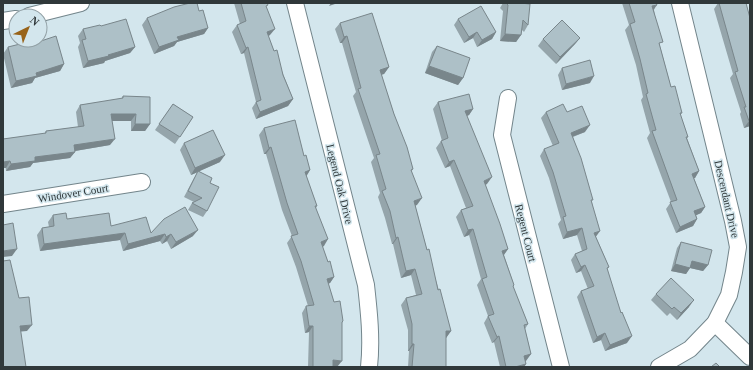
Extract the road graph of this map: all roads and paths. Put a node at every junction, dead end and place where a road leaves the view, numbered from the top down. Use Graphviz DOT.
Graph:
graph roads {
  1 [pos="81,3"];
  2 [pos="295,3"];
  3 [pos="680,3"];
  4 [pos="48,11"];
  5 [pos="508,98"];
  6 [pos="142,182"];
  7 [pos="3,204"];
  8 [pos="715,323"];
  9 [pos="750,357"];
  10 [pos="369,367"];
  11 [pos="560,367"];
  12 [pos="659,367"];
  1 -- 4 [label="street"];
  2 -- 10 [label="street, Legend Oak Drive"];
  3 -- 8 [label="street, Descendant Drive"];
  5 -- 11 [label="street, Regent Court"];
  6 -- 7 [label="street, Windover Court"];
  8 -- 9 [label="street"];
  8 -- 12 [label="street, Descendant Drive"];
}
